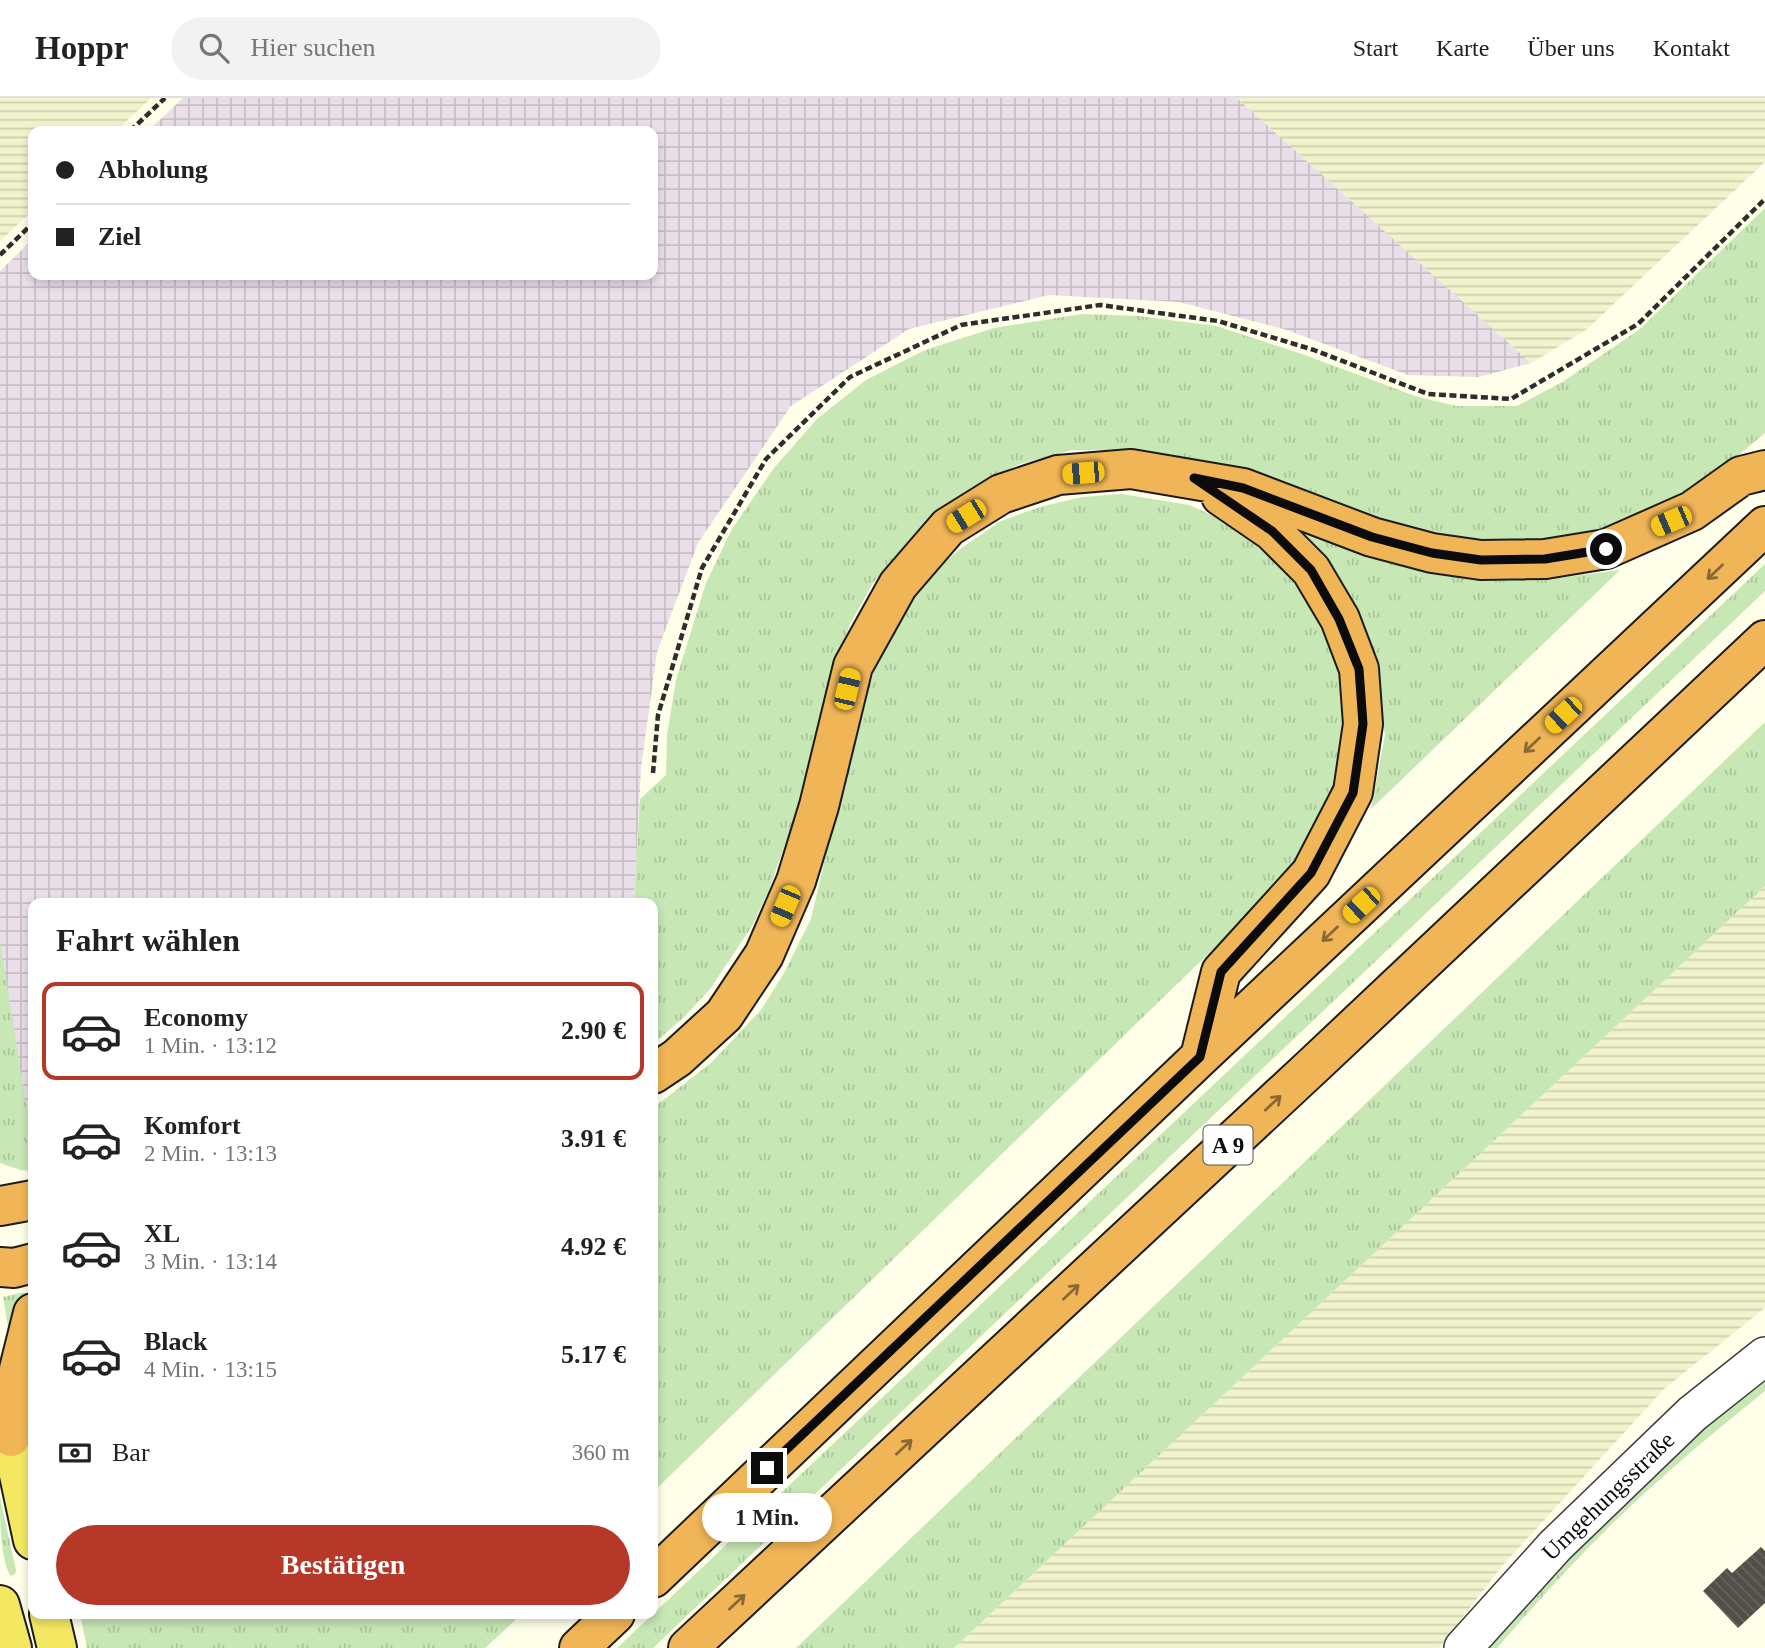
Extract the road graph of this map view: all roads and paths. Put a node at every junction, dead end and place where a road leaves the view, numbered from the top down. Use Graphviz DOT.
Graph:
graph roads {
  1 [pos="165,98"];
  2 [pos="135,126"];
  3 [pos="1765,199"];
  4 [pos="28,228"];
  5 [pos="0,255"];
  6 [pos="1765,470"];
  7 [pos="1194,478"];
  8 [pos="1765,526"];
  9 [pos="1765,640"];
  10 [pos="653,773"];
  11 [pos="1200,1057"];
  12 [pos="658,1071"];
  13 [pos="28,1201"];
  14 [pos="0,1206"];
  15 [pos="28,1264"];
  16 [pos="0,1267"];
  17 [pos="28,1333"];
  18 [pos="1765,1356"];
  19 [pos="0,1384"];
  20 [pos="11,1437"];
  21 [pos="28,1517"];
  22 [pos="658,1573"];
  23 [pos="0,1605"];
  24 [pos="50,1619"];
  25 [pos="610,1619"];
  26 [pos="12,1648"];
  27 [pos="57,1648"];
  28 [pos="579,1648"];
  29 [pos="688,1648"];
  30 [pos="1463,1648"];
  1 -- 2 [label="path"];
  3 -- 10 [label="path"];
  4 -- 5 [label="path"];
  6 -- 7 [label="highway"];
  7 -- 11 [label="highway"];
  7 -- 12 [label="highway"];
  8 -- 11 [label="highway, one-way"];
  29 -- 9 [label="highway, A 9, one-way"];
  11 -- 22 [label="highway"];
  13 -- 14 [label="highway"];
  15 -- 16 [label="highway"];
  17 -- 20 [label="highway"];
  18 -- 30 [label="street, Umgehungsstraße"];
  19 -- 20 [label="main road"];
  20 -- 21 [label="main road"];
  23 -- 26 [label="main road"];
  24 -- 27 [label="main road"];
  25 -- 28 [label="highway"];
}
